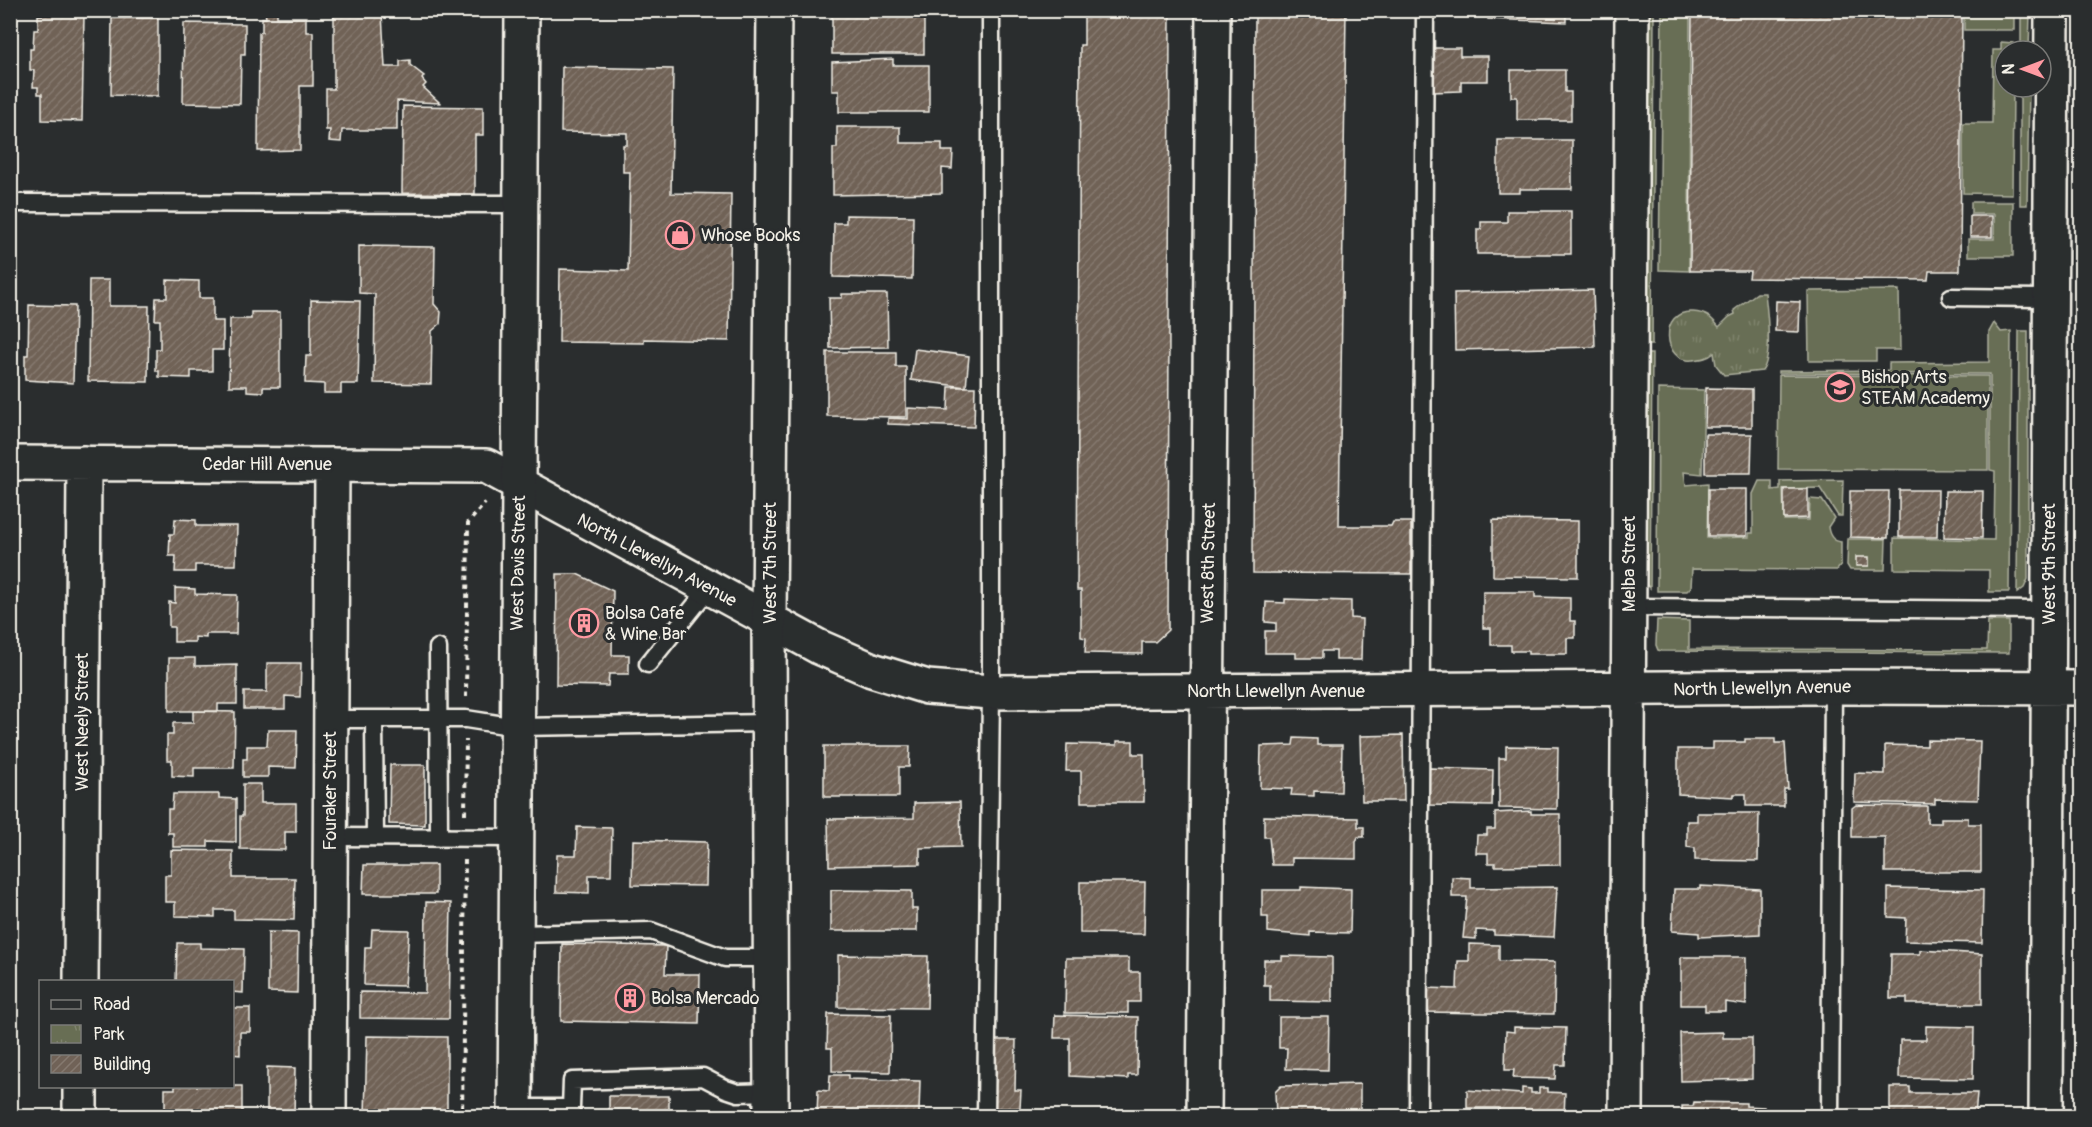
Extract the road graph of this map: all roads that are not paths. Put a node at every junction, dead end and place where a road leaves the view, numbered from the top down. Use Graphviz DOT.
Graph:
graph roads {
  1 [pos="522,10"];
  2 [pos="774,10"];
  3 [pos="991,10"];
  4 [pos="1213,10"];
  5 [pos="1425,10"];
  6 [pos="1632,10"];
  7 [pos="2052,10"];
  8 [pos="10,203"];
  9 [pos="520,204"];
  10 [pos="1950,297"];
  11 [pos="2050,298"];
  12 [pos="10,463"];
  13 [pos="84,463"];
  14 [pos="332,465"];
  15 [pos="519,483"];
  16 [pos="709,588"];
  17 [pos="1629,607"];
  18 [pos="2049,610"];
  19 [pos="769,620"];
  20 [pos="438,648"];
  21 [pos="648,664"];
  22 [pos="1833,687"];
  23 [pos="2048,688"];
  24 [pos="2082,688"];
  25 [pos="1419,690"];
  26 [pos="1629,690"];
  27 [pos="990,692"];
  28 [pos="1207,692"];
  29 [pos="374,719"];
  30 [pos="330,720"];
  31 [pos="438,720"];
  32 [pos="770,723"];
  33 [pos="517,727"];
  34 [pos="330,837"];
  35 [pos="375,837"];
  36 [pos="440,838"];
  37 [pos="517,838"];
  38 [pos="516,934"];
  39 [pos="770,958"];
  40 [pos="81,980"];
  41 [pos="80,1088"];
  42 [pos="771,1104"];
  43 [pos="515,1112"];
  44 [pos="80,1116"];
  45 [pos="329,1116"];
  46 [pos="986,1116"];
  47 [pos="1204,1116"];
  48 [pos="1418,1116"];
  49 [pos="1626,1116"];
  50 [pos="1830,1116"];
  51 [pos="2046,1116"];
  1 -- 9 [label="street, West Davis Street"];
  2 -- 19 [label="street, West 7th Street"];
  3 -- 27 [label="lane"];
  4 -- 28 [label="street, West 8th Street"];
  5 -- 25 [label="lane"];
  6 -- 17 [label="street, Melba Street"];
  7 -- 11 [label="street, West 9th Street"];
  8 -- 9 [label="lane"];
  9 -- 15 [label="street, West Davis Street"];
  10 -- 11 [label="lane"];
  11 -- 18 [label="street, West 9th Street"];
  12 -- 13 [label="street, Cedar Hill Avenue"];
  13 -- 14 [label="street, Cedar Hill Avenue"];
  13 -- 40 [label="street, West Neely Street"];
  14 -- 15 [label="street, Cedar Hill Avenue"];
  14 -- 30 [label="street, Fouraker Street"];
  15 -- 16 [label="street, North Llewellyn Avenue"];
  15 -- 33 [label="street, West Davis Street"];
  16 -- 19 [label="street, North Llewellyn Avenue"];
  16 -- 21 [label="lane"];
  17 -- 18 [label="lane"];
  17 -- 26 [label="street, Melba Street"];
  18 -- 23 [label="street, West 9th Street"];
  19 -- 27 [label="street, North Llewellyn Avenue"];
  19 -- 32 [label="street, West 7th Street"];
  20 -- 31 [label="lane"];
  22 -- 23 [label="street, North Llewellyn Avenue"];
  22 -- 26 [label="street, North Llewellyn Avenue"];
  22 -- 50 [label="lane"];
  23 -- 24 [label="street, North Llewellyn Avenue"];
  23 -- 51 [label="street, West 9th Street"];
  25 -- 26 [label="street, North Llewellyn Avenue"];
  25 -- 28 [label="street, North Llewellyn Avenue"];
  25 -- 48 [label="lane"];
  26 -- 49 [label="street, Melba Street"];
  27 -- 28 [label="street, North Llewellyn Avenue"];
  27 -- 46 [label="lane"];
  28 -- 47 [label="street, West 8th Street"];
  29 -- 30 [label="lane"];
  29 -- 31 [label="lane"];
  29 -- 35 [label="lane"];
  30 -- 34 [label="street, Fouraker Street"];
  31 -- 33 [label="lane"];
  31 -- 36 [label="lane"];
  32 -- 33 [label="lane"];
  32 -- 39 [label="street, West 7th Street"];
  33 -- 37 [label="street, West Davis Street"];
  34 -- 35 [label="lane"];
  34 -- 45 [label="street, Fouraker Street"];
  35 -- 36 [label="lane"];
  36 -- 37 [label="lane"];
  37 -- 38 [label="street, West Davis Street"];
  38 -- 39 [label="lane"];
  38 -- 43 [label="street, West Davis Street"];
  39 -- 42 [label="street, West 7th Street"];
  41 -- 44 [label="street"];
  42 -- 43 [label="lane"];
}
